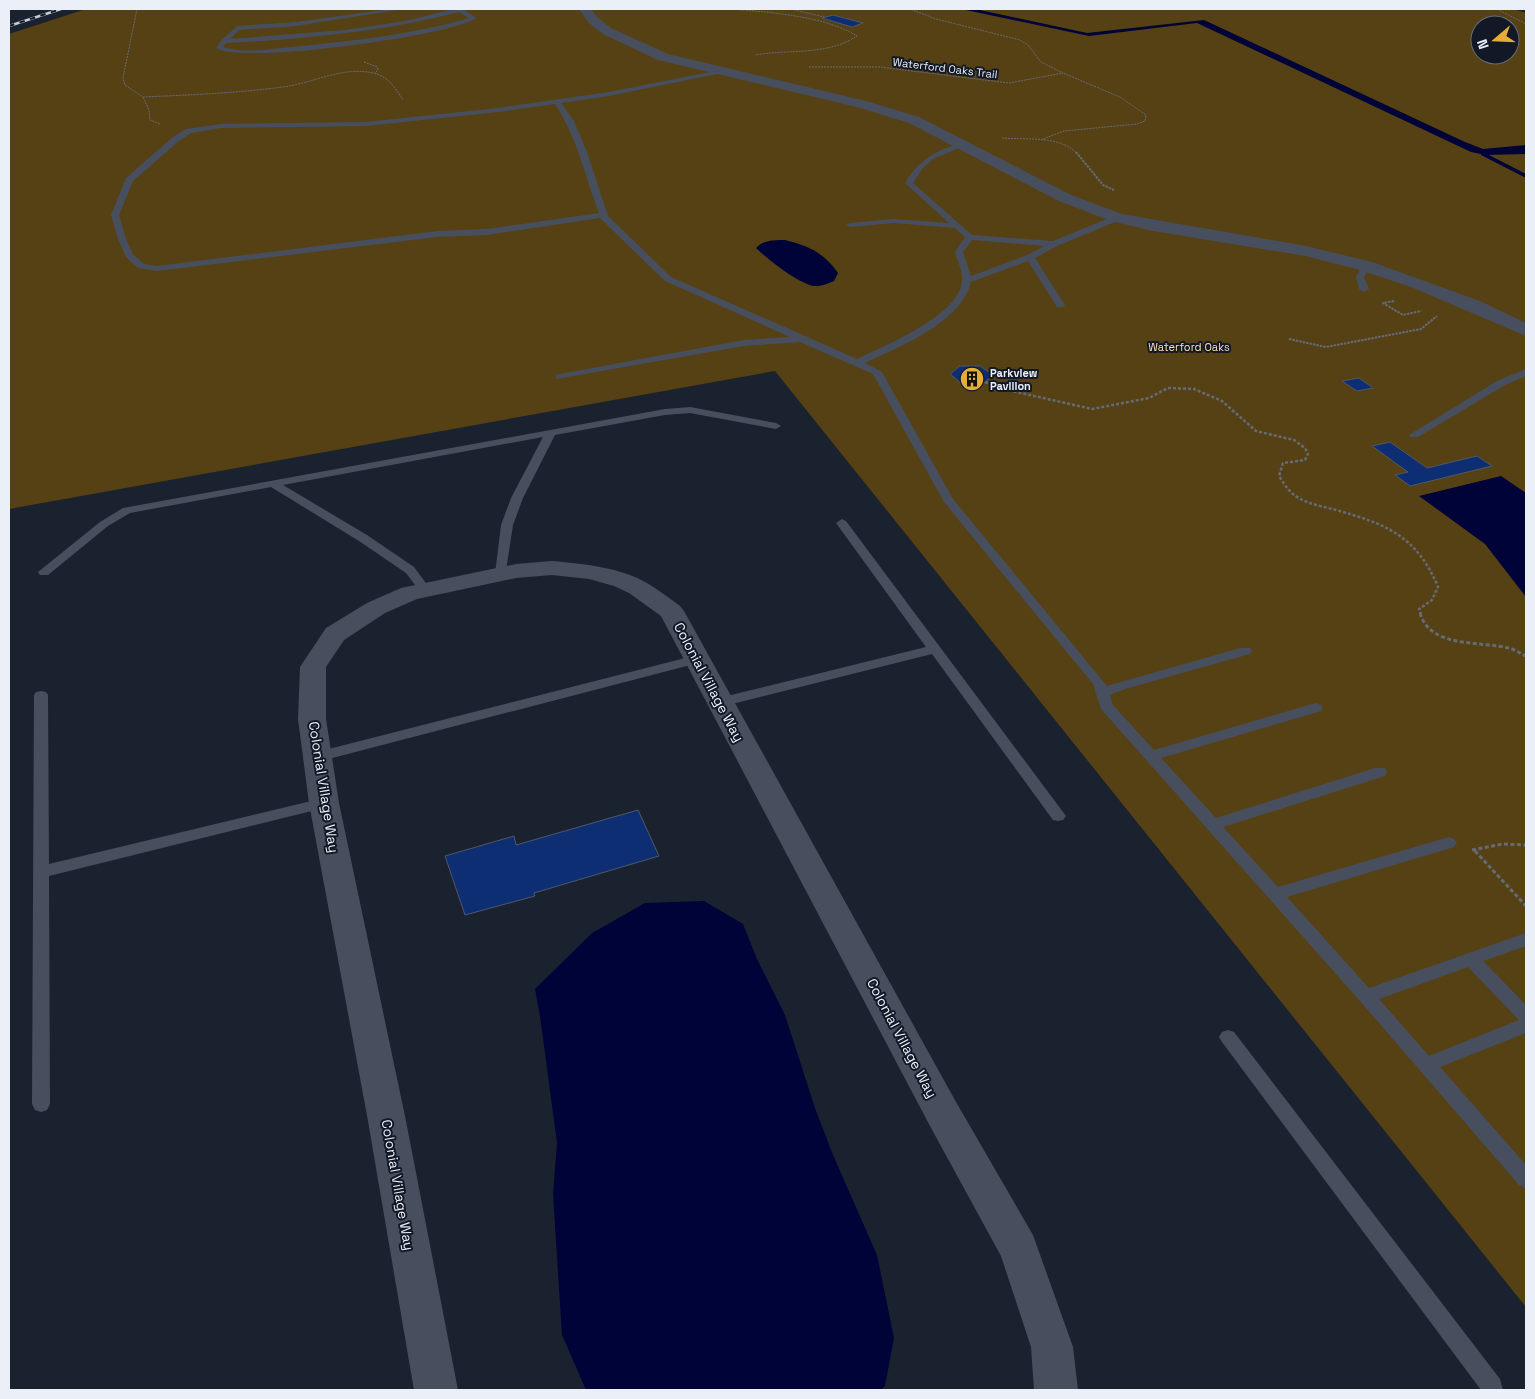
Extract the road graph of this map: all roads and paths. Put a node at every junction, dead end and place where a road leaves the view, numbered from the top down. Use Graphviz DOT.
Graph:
graph roads {
  1 [pos="137,9"];
  2 [pos="400,9"];
  3 [pos="461,9"];
  4 [pos="585,9"];
  5 [pos="731,9"];
  6 [pos="791,9"];
  7 [pos="799,9"];
  8 [pos="910,9"];
  9 [pos="1497,9"];
  10 [pos="828,16"];
  11 [pos="824,18"];
  12 [pos="1526,24"];
  13 [pos="224,41"];
  14 [pos="748,57"];
  15 [pos="805,67"];
  16 [pos="720,72"];
  17 [pos="1063,73"];
  18 [pos="143,97"];
  19 [pos="405,102"];
  20 [pos="558,102"];
  21 [pos="184,133"];
  22 [pos="999,138"];
  23 [pos="1042,140"];
  24 [pos="962,145"];
  25 [pos="1119,192"];
  26 [pos="603,215"];
  27 [pos="1117,218"];
  28 [pos="850,226"];
  29 [pos="959,226"];
  30 [pos="970,237"];
  31 [pos="1054,244"];
  32 [pos="1030,257"];
  33 [pos="1366,266"];
  34 [pos="967,280"];
  35 [pos="1364,289"];
  36 [pos="1060,305"];
  37 [pos="1434,309"];
  38 [pos="1526,330"];
  39 [pos="799,338"];
  40 [pos="1289,339"];
  41 [pos="857,363"];
  42 [pos="1526,372"];
  43 [pos="560,377"];
  44 [pos="985,382"];
  45 [pos="776,426"];
  46 [pos="550,434"];
  47 [pos="1414,435"];
  48 [pos="272,483"];
  49 [pos="842,522"];
  50 [pos="44,572"];
  51 [pos="501,574"];
  52 [pos="425,590"];
  53 [pos="936,649"];
  54 [pos="1245,652"];
  55 [pos="1526,656"];
  56 [pos="697,659"];
  57 [pos="1103,692"];
  58 [pos="41,695"];
  59 [pos="720,702"];
  60 [pos="1316,708"];
  61 [pos="1151,756"];
  62 [pos="317,757"];
  63 [pos="1380,772"];
  64 [pos="324,803"];
  65 [pos="1058,816"];
  66 [pos="1212,824"];
  67 [pos="1450,843"];
  68 [pos="1526,845"];
  69 [pos="1475,851"];
  70 [pos="41,872"];
  71 [pos="1275,894"];
  72 [pos="1526,906"];
  73 [pos="1526,939"];
  74 [pos="1472,959"];
  75 [pos="1366,996"];
  76 [pos="1526,1016"];
  77 [pos="1526,1025"];
  78 [pos="1228,1037"];
  79 [pos="1426,1065"];
  80 [pos="42,1104"];
  81 [pos="1526,1179"];
  82 [pos="436,1390"];
  83 [pos="1056,1390"];
  84 [pos="1492,1390"];
  1 -- 18 [label="path"];
  2 -- 13 [label="lane"];
  3 -- 13 [label="lane"];
  3 -- 13 [label="lane"];
  4 -- 16 [label="street"];
  5 -- 14 [label="path"];
  6 -- 11 [label="path"];
  7 -- 10 [label="path"];
  8 -- 17 [label="path"];
  9 -- 12 [label="path"];
  15 -- 17 [label="path, Waterford Oaks Trail"];
  16 -- 20 [label="lane"];
  16 -- 24 [label="street"];
  17 -- 23 [label="path"];
  18 -- 19 [label="path"];
  18 -- 21 [label="path"];
  20 -- 21 [label="lane"];
  20 -- 26 [label="lane"];
  21 -- 26 [label="lane"];
  22 -- 23 [label="path"];
  23 -- 25 [label="path"];
  24 -- 27 [label="street"];
  24 -- 29 [label="lane"];
  26 -- 39 [label="lane"];
  27 -- 31 [label="lane"];
  27 -- 33 [label="street"];
  28 -- 29 [label="lane"];
  29 -- 30 [label="lane"];
  30 -- 31 [label="lane"];
  30 -- 34 [label="lane"];
  31 -- 32 [label="lane"];
  32 -- 34 [label="lane"];
  32 -- 36 [label="lane"];
  33 -- 35 [label="lane"];
  33 -- 38 [label="street"];
  34 -- 41 [label="lane"];
  37 -- 40 [label="path"];
  39 -- 41 [label="lane"];
  39 -- 43 [label="lane"];
  41 -- 57 [label="lane"];
  42 -- 47 [label="lane"];
  44 -- 55 [label="path"];
  45 -- 46 [label="lane"];
  46 -- 48 [label="lane"];
  46 -- 51 [label="lane"];
  48 -- 50 [label="lane"];
  48 -- 52 [label="lane"];
  49 -- 53 [label="lane"];
  51 -- 52 [label="street, Colonial Village Way"];
  51 -- 56 [label="street, Colonial Village Way"];
  52 -- 62 [label="street, Colonial Village Way"];
  53 -- 59 [label="lane"];
  53 -- 65 [label="lane"];
  54 -- 57 [label="lane"];
  56 -- 59 [label="street, Colonial Village Way"];
  56 -- 62 [label="lane"];
  57 -- 61 [label="lane"];
  58 -- 70 [label="lane"];
  59 -- 83 [label="street, Colonial Village Way"];
  60 -- 61 [label="lane"];
  61 -- 66 [label="lane"];
  62 -- 64 [label="street, Colonial Village Way"];
  63 -- 66 [label="lane"];
  64 -- 70 [label="lane"];
  64 -- 82 [label="street, Colonial Village Way"];
  66 -- 71 [label="lane"];
  67 -- 69 [label="path"];
  67 -- 71 [label="lane"];
  68 -- 69 [label="path"];
  69 -- 72 [label="path"];
  70 -- 80 [label="lane"];
  71 -- 75 [label="lane"];
  73 -- 74 [label="lane"];
  74 -- 75 [label="lane"];
  74 -- 76 [label="lane"];
  75 -- 79 [label="lane"];
  77 -- 79 [label="lane"];
  78 -- 84 [label="lane"];
  79 -- 81 [label="lane"];
}
